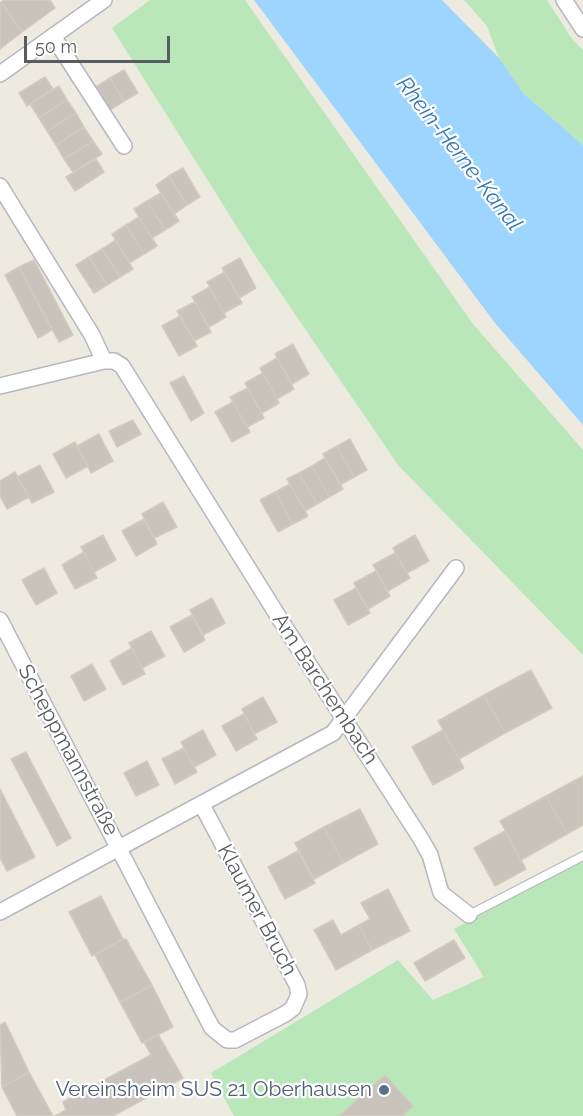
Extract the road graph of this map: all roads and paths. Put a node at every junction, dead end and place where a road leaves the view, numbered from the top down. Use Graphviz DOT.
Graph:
graph roads {
  1 [pos="104,0"];
  2 [pos="564,0"];
  3 [pos="583,29"];
  4 [pos="53,36"];
  5 [pos="0,74"];
  6 [pos="124,146"];
  7 [pos="0,186"];
  8 [pos="104,361"];
  9 [pos="0,386"];
  10 [pos="456,568"];
  11 [pos="0,620"];
  12 [pos="344,719"];
  13 [pos="202,805"];
  14 [pos="118,848"];
  15 [pos="583,856"];
  16 [pos="0,912"];
  17 [pos="469,915"];
  1 -- 4 [label="street"];
  2 -- 3 [label="street"];
  4 -- 5 [label="street"];
  4 -- 6 [label="street"];
  7 -- 8 [label="street"];
  8 -- 9 [label="street"];
  8 -- 12 [label="street, Am Barchembach"];
  10 -- 12 [label="street"];
  11 -- 14 [label="street, Scheppmannstraße"];
  12 -- 13 [label="street"];
  12 -- 17 [label="street, Am Barchembach"];
  13 -- 14 [label="street"];
  13 -- 14 [label="street, Klaumer Bruch"];
  14 -- 16 [label="street"];
  15 -- 17 [label="lane, Am Barchembach"];
}
